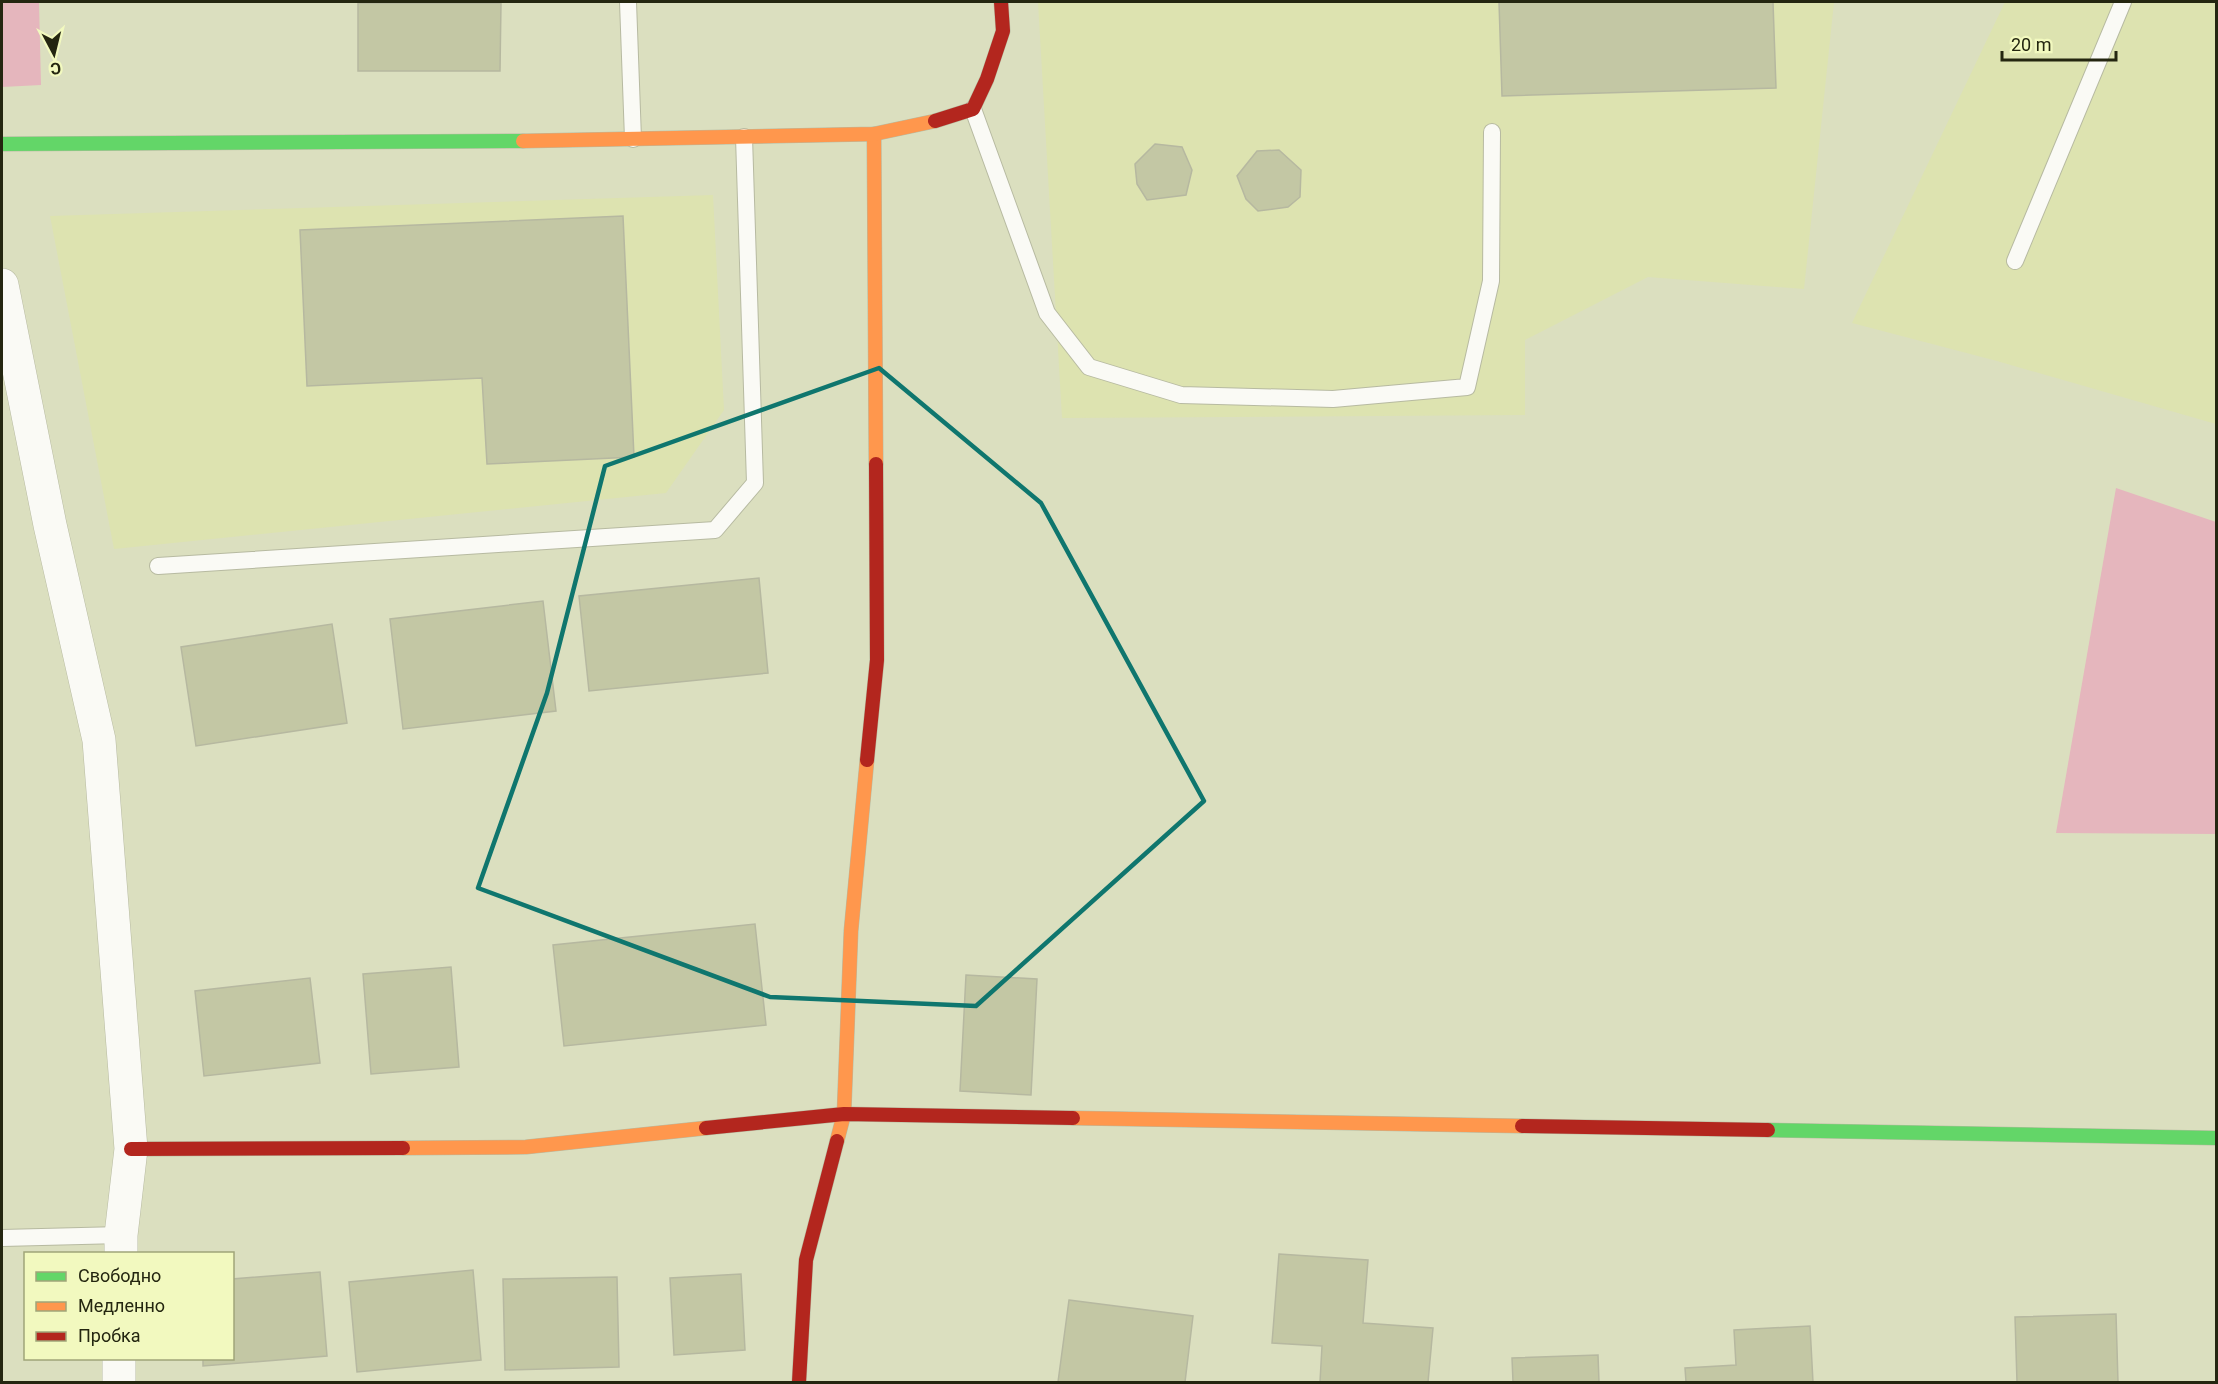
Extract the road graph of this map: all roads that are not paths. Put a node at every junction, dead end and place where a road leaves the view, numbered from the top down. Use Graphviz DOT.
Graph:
graph roads {
  1 [pos="628,2"];
  2 [pos="1001,2"];
  3 [pos="2123,2"];
  4 [pos="973,109"];
  5 [pos="1492,132"];
  6 [pos="874,134"];
  7 [pos="744,137"];
  8 [pos="633,139"];
  9 [pos="2,144"];
  10 [pos="2015,261"];
  11 [pos="2,285"];
  12 [pos="158,566"];
  13 [pos="844,1114"];
  14 [pos="2217,1138"];
  15 [pos="131,1149"];
  16 [pos="2,1238"];
  17 [pos="121,1244"];
  18 [pos="119,1360"];
  19 [pos="119,1383"];
  20 [pos="799,1383"];
  1 -- 8 [label="lane"];
  2 -- 4 [label="street"];
  3 -- 10 [label="lane"];
  4 -- 5 [label="lane"];
  4 -- 6 [label="street"];
  6 -- 7 [label="street"];
  6 -- 13 [label="street"];
  7 -- 8 [label="street"];
  7 -- 12 [label="lane"];
  8 -- 9 [label="street"];
  11 -- 15 [label="street"];
  13 -- 14 [label="street"];
  13 -- 15 [label="street"];
  13 -- 20 [label="street"];
  15 -- 17 [label="street"];
  16 -- 17 [label="lane"];
  18 -- 19 [label="street"];
}
